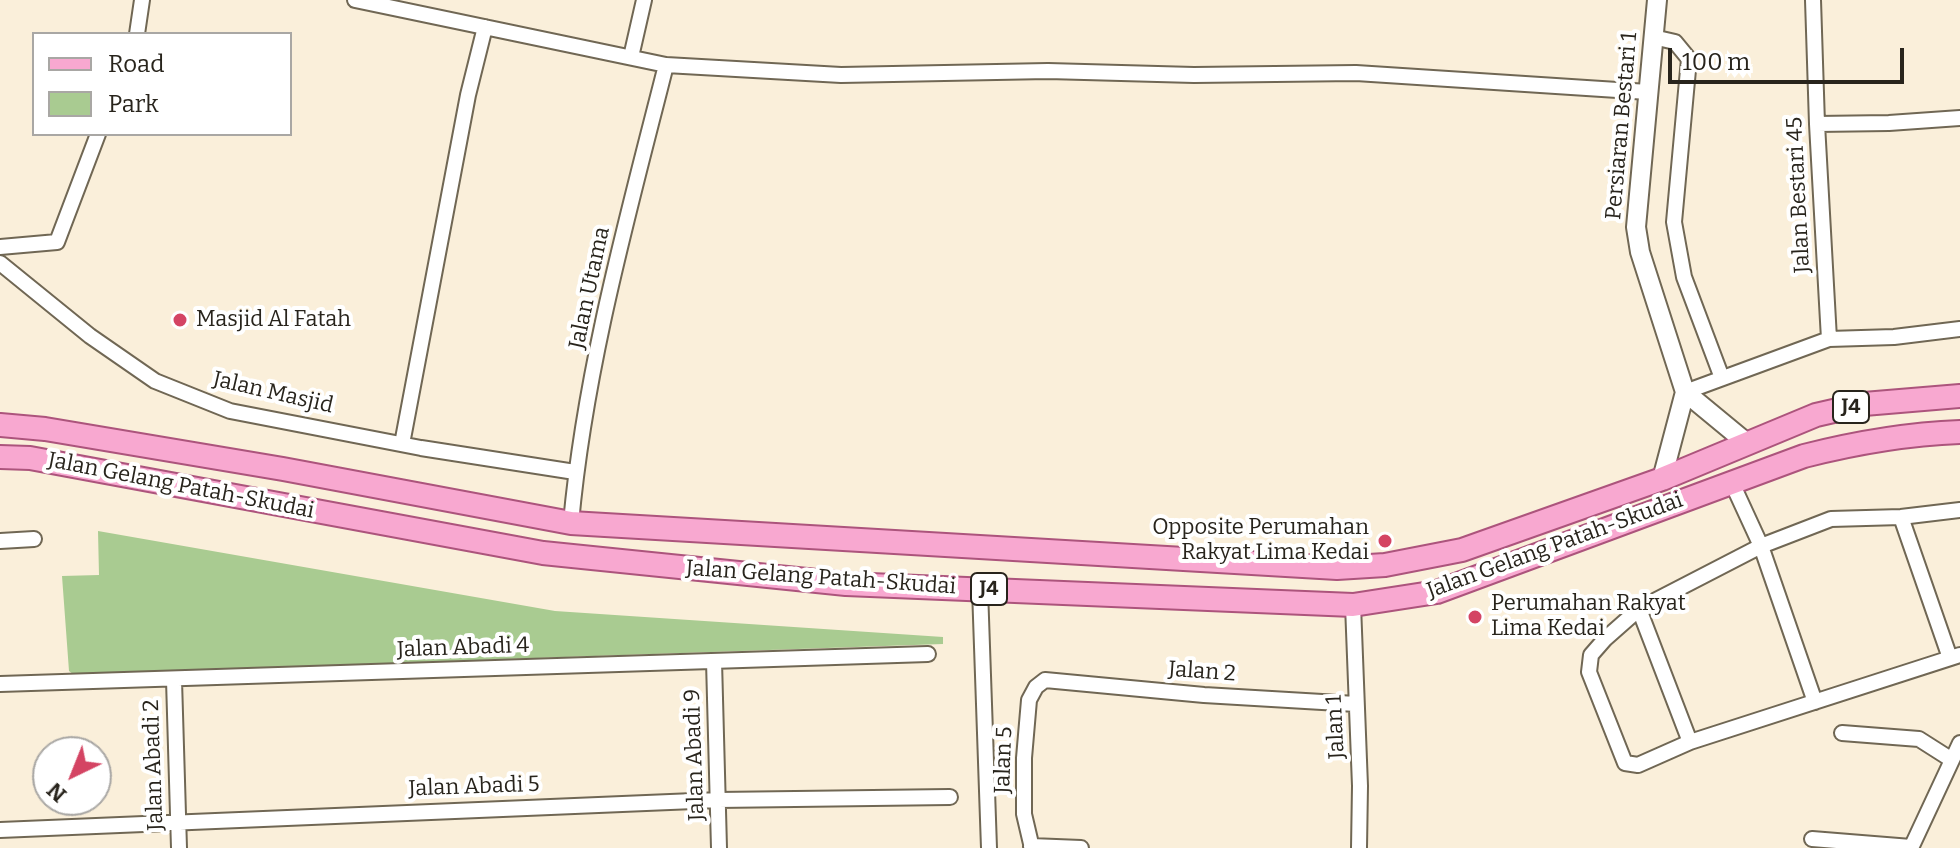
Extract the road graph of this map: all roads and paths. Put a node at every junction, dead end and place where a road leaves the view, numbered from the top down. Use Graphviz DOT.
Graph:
graph roads {
  1 [pos="142,0"];
  2 [pos="355,0"];
  3 [pos="644,0"];
  4 [pos="1657,0"];
  5 [pos="1813,0"];
  6 [pos="485,27"];
  7 [pos="137,32"];
  8 [pos="1653,37"];
  9 [pos="631,57"];
  10 [pos="666,65"];
  11 [pos="1648,92"];
  12 [pos="1960,118"];
  13 [pos="1817,124"];
  14 [pos="97,136"];
  15 [pos="0,247"];
  16 [pos="0,263"];
  17 [pos="1960,329"];
  18 [pos="1829,339"];
  19 [pos="1722,378"];
  20 [pos="1685,392"];
  21 [pos="1960,396"];
  22 [pos="0,425"];
  23 [pos="1960,432"];
  24 [pos="402,444"];
  25 [pos="1748,444"];
  26 [pos="0,457"];
  27 [pos="575,472"];
  28 [pos="1662,479"];
  29 [pos="1732,483"];
  30 [pos="1960,510"];
  31 [pos="1901,517"];
  32 [pos="571,523"];
  33 [pos="34,539"];
  34 [pos="0,541"];
  35 [pos="1761,546"];
  36 [pos="980,589"];
  37 [pos="1353,605"];
  38 [pos="1639,609"];
  39 [pos="928,654"];
  40 [pos="1955,657"];
  41 [pos="714,661"];
  42 [pos="174,680"];
  43 [pos="1045,680"];
  44 [pos="0,684"];
  45 [pos="1815,702"];
  46 [pos="1356,704"];
  47 [pos="1842,733"];
  48 [pos="1690,742"];
  49 [pos="1960,743"];
  50 [pos="1952,760"];
  51 [pos="950,797"];
  52 [pos="718,800"];
  53 [pos="177,822"];
  54 [pos="0,830"];
  55 [pos="1812,839"];
  56 [pos="1032,847"];
  57 [pos="1911,847"];
  58 [pos="179,848"];
  59 [pos="719,848"];
  60 [pos="989,848"];
  61 [pos="1081,848"];
  62 [pos="1359,848"];
  1 -- 7 [label="street"];
  2 -- 6 [label="street"];
  3 -- 9 [label="street"];
  4 -- 8 [label="street, Persiaran Bestari 1"];
  5 -- 13 [label="street, Jalan Bestari 45"];
  6 -- 9 [label="street"];
  6 -- 24 [label="street"];
  8 -- 11 [label="street, Persiaran Bestari 1"];
  8 -- 19 [label="street"];
  9 -- 10 [label="street"];
  10 -- 11 [label="street"];
  10 -- 27 [label="street, Jalan Utama"];
  11 -- 20 [label="street, Persiaran Bestari 1"];
  12 -- 13 [label="street"];
  13 -- 18 [label="street, Jalan Bestari 45"];
  14 -- 15 [label="street"];
  16 -- 24 [label="street, Jalan Masjid"];
  17 -- 18 [label="street"];
  18 -- 19 [label="street"];
  19 -- 20 [label="street"];
  20 -- 25 [label="street"];
  20 -- 28 [label="street"];
  21 -- 25 [label="main road, Jalan Gelang Patah-Skudai / J4"];
  22 -- 32 [label="main road, Jalan Gelang Patah-Skudai / J4"];
  23 -- 29 [label="main road, Jalan Gelang Patah-Skudai / J4"];
  24 -- 27 [label="street, Jalan Masjid"];
  25 -- 28 [label="main road, Jalan Gelang Patah-Skudai / J4"];
  26 -- 36 [label="main road, Jalan Gelang Patah-Skudai / J4"];
  27 -- 32 [label="street, Jalan Utama"];
  28 -- 32 [label="main road, Jalan Gelang Patah-Skudai / J4"];
  29 -- 35 [label="street"];
  29 -- 37 [label="main road, Jalan Gelang Patah-Skudai / J4"];
  30 -- 31 [label="street"];
  31 -- 35 [label="street"];
  31 -- 40 [label="street"];
  33 -- 34 [label="street"];
  35 -- 38 [label="street"];
  35 -- 45 [label="street"];
  36 -- 37 [label="main road, Jalan Gelang Patah-Skudai / J4"];
  36 -- 60 [label="street"];
  37 -- 46 [label="street, Jalan 1"];
  38 -- 48 [label="street"];
  38 -- 48 [label="street"];
  39 -- 41 [label="street, Jalan Abadi 4"];
  40 -- 45 [label="street"];
  41 -- 42 [label="street, Jalan Abadi 4"];
  41 -- 52 [label="street, Jalan Abadi 9"];
  42 -- 44 [label="street, Jalan Abadi 4"];
  42 -- 53 [label="street, Jalan Abadi 2"];
  43 -- 46 [label="street, Jalan 2"];
  43 -- 56 [label="street, Jalan 5"];
  45 -- 48 [label="street"];
  46 -- 62 [label="street, Jalan 1"];
  47 -- 50 [label="street"];
  49 -- 50 [label="street"];
  50 -- 57 [label="street"];
  51 -- 52 [label="street, Jalan Abadi 5"];
  52 -- 53 [label="street, Jalan Abadi 5"];
  52 -- 59 [label="street, Jalan Abadi 9"];
  53 -- 54 [label="street, Jalan Abadi 5"];
  53 -- 58 [label="street, Jalan Abadi 2"];
  55 -- 57 [label="street"];
  56 -- 61 [label="street"];
}
